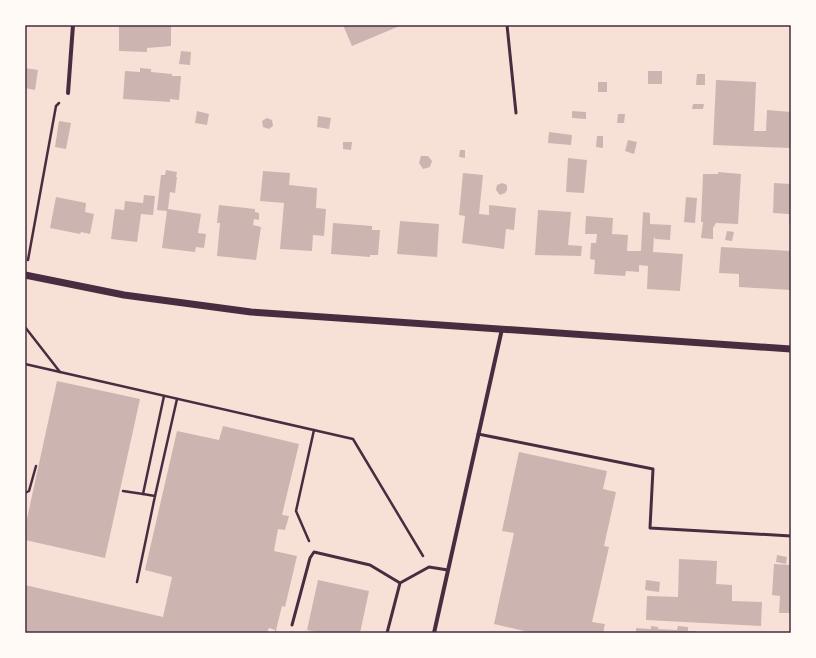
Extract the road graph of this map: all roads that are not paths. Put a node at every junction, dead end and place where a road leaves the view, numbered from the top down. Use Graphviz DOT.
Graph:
graph roads {
  1 [pos="73,25"];
  2 [pos="507,25"];
  3 [pos="68,93"];
  4 [pos="516,113"];
  5 [pos="25,276"];
  6 [pos="502,329"];
  7 [pos="791,349"];
  8 [pos="478,434"];
  9 [pos="791,536"];
  10 [pos="448,570"];
  11 [pos="400,583"];
  12 [pos="292,625"];
  13 [pos="387,633"];
  14 [pos="434,633"];
  1 -- 3 [label="street"];
  2 -- 4 [label="lane"];
  5 -- 6 [label="street"];
  6 -- 7 [label="street"];
  6 -- 8 [label="street"];
  8 -- 9 [label="lane"];
  8 -- 10 [label="street"];
  10 -- 11 [label="lane"];
  10 -- 14 [label="street"];
  11 -- 12 [label="lane"];
  11 -- 13 [label="lane"];
}
